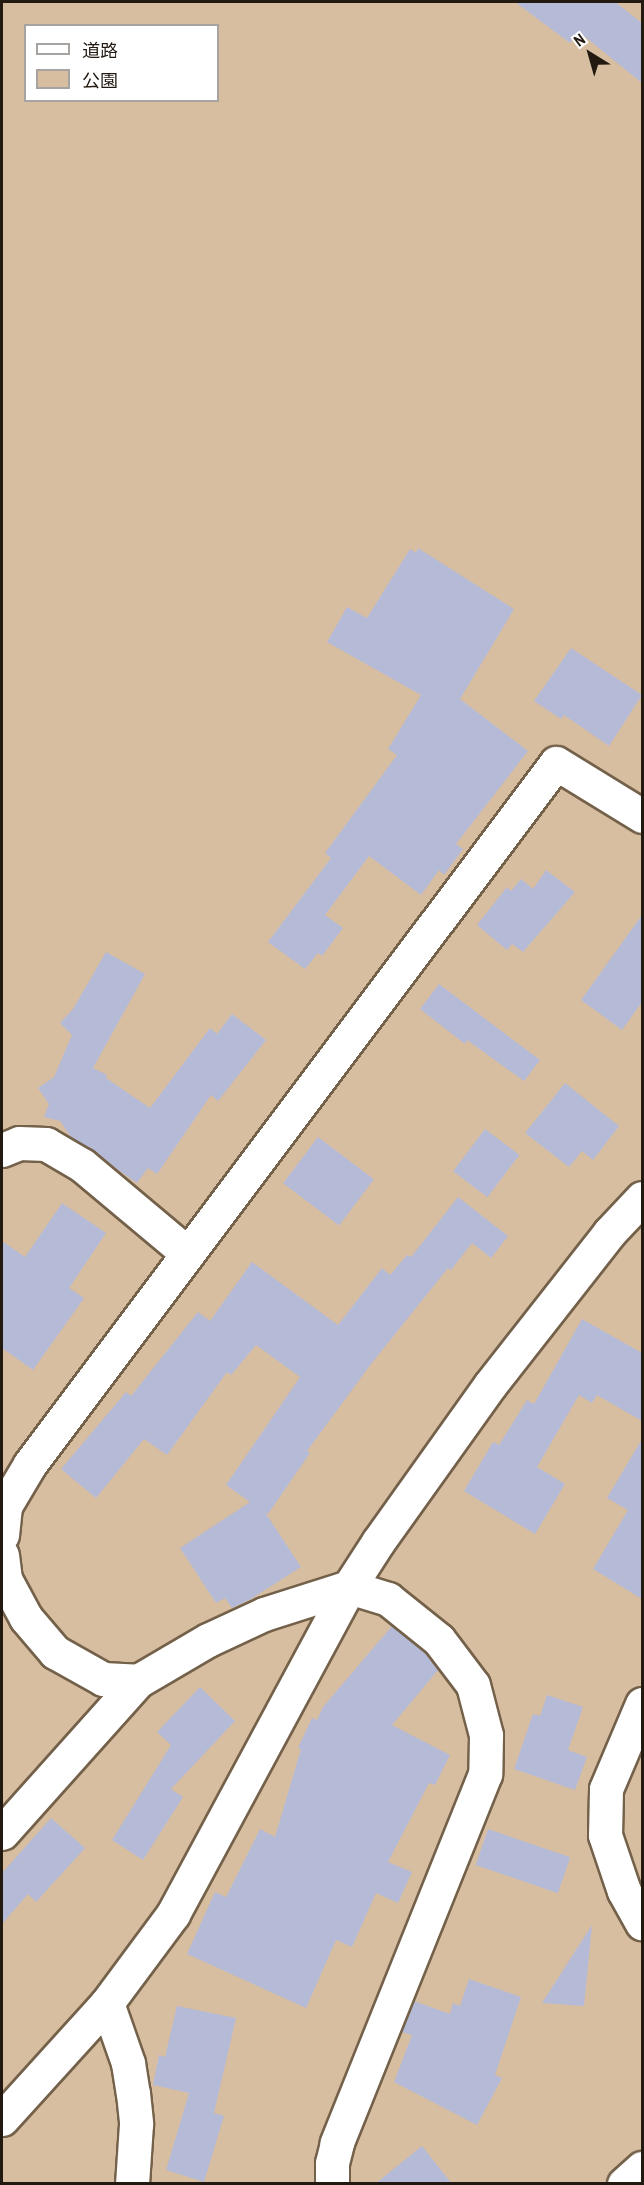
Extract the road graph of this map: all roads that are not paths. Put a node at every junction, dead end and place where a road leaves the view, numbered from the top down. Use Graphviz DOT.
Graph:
graph roads {
  1 [pos="642,816"];
  2 [pos="2,1150"];
  3 [pos="642,1197"];
  4 [pos="188,1254"];
  5 [pos="2,1535"];
  6 [pos="2,1555"];
  7 [pos="349,1587"];
  8 [pos="138,1681"];
  9 [pos="642,1704"];
  10 [pos="2,1833"];
  11 [pos="642,1923"];
  12 [pos="107,2003"];
  13 [pos="2,2119"];
  14 [pos="642,2168"];
  15 [pos="132,2184"];
  16 [pos="332,2184"];
  17 [pos="624,2184"];
  1 -- 4 [label="street"];
  2 -- 4 [label="street"];
  3 -- 7 [label="street"];
  4 -- 5 [label="street"];
  6 -- 8 [label="street"];
  7 -- 8 [label="street"];
  7 -- 12 [label="street"];
  7 -- 16 [label="street"];
  8 -- 10 [label="street"];
  9 -- 11 [label="street"];
  12 -- 13 [label="street"];
  12 -- 15 [label="street"];
  14 -- 17 [label="street"];
}
